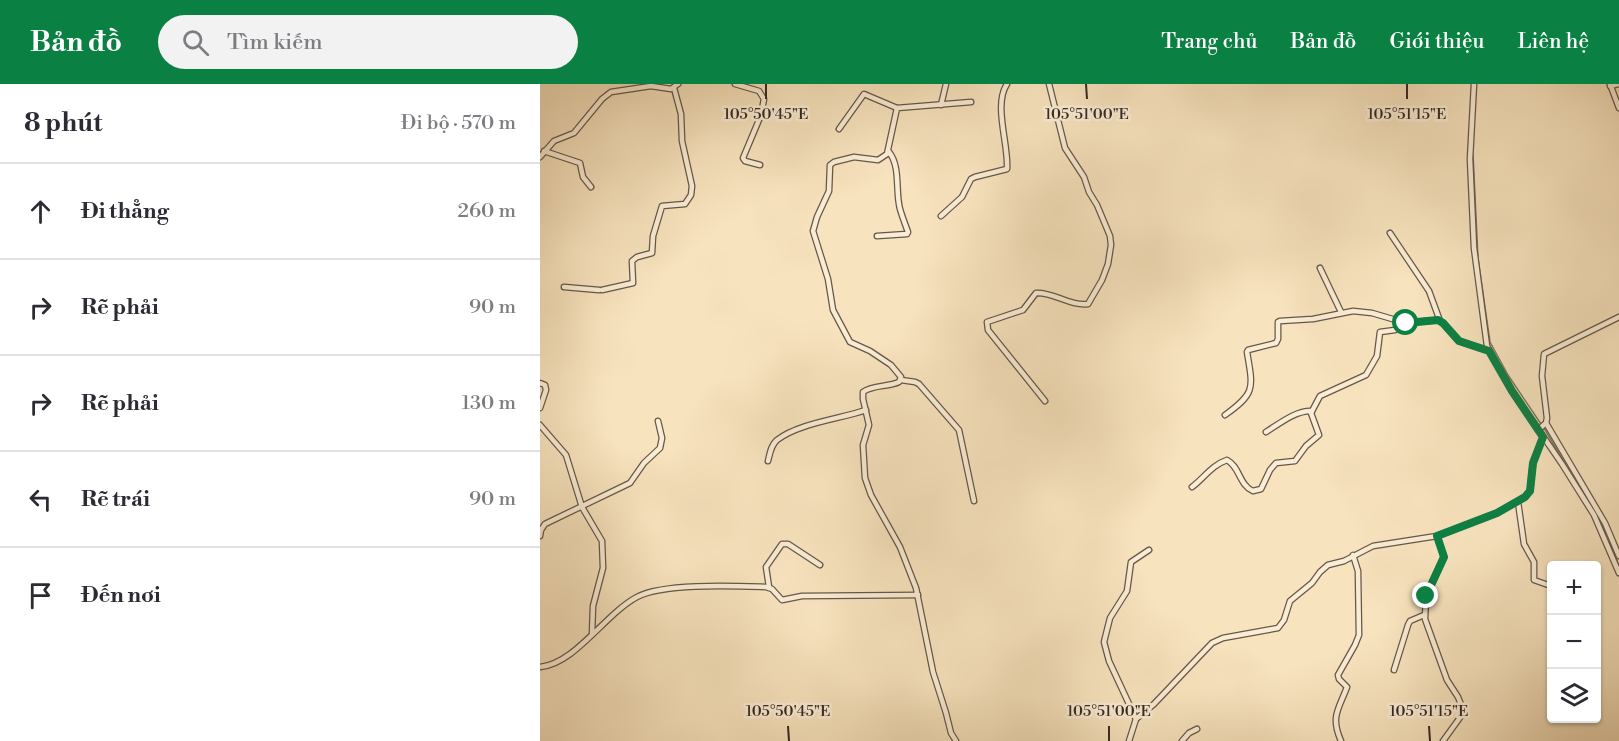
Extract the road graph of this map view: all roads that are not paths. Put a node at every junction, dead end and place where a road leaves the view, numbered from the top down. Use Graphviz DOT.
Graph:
graph roads {
  1 [pos="735,84"];
  2 [pos="946,84"];
  3 [pos="1007,84"];
  4 [pos="1048,84"];
  5 [pos="1474,84"];
  6 [pos="1619,84"];
  7 [pos="1610,85"];
  8 [pos="676,86"];
  9 [pos="971,102"];
  10 [pos="941,105"];
  11 [pos="897,108"];
  12 [pos="1619,108"];
  13 [pos="839,129"];
  14 [pos="544,152"];
  15 [pos="889,152"];
  16 [pos="540,157"];
  17 [pos="760,165"];
  18 [pos="591,187"];
  19 [pos="941,216"];
  20 [pos="1390,233"];
  21 [pos="878,237"];
  22 [pos="1320,268"];
  23 [pos="564,287"];
  24 [pos="1341,312"];
  25 [pos="1619,317"];
  26 [pos="1440,321"];
  27 [pos="1403,323"];
  28 [pos="1489,351"];
  29 [pos="901,380"];
  30 [pos="540,382"];
  31 [pos="1045,401"];
  32 [pos="540,408"];
  33 [pos="866,410"];
  34 [pos="1312,411"];
  35 [pos="1225,415"];
  36 [pos="658,421"];
  37 [pos="1545,424"];
  38 [pos="540,425"];
  39 [pos="1539,429"];
  40 [pos="1266,432"];
  41 [pos="1543,437"];
  42 [pos="768,461"];
  43 [pos="1192,487"];
  44 [pos="975,501"];
  45 [pos="1518,502"];
  46 [pos="582,507"];
  47 [pos="540,536"];
  48 [pos="1437,536"];
  49 [pos="1149,550"];
  50 [pos="1353,555"];
  51 [pos="1619,556"];
  52 [pos="820,565"];
  53 [pos="1619,573"];
  54 [pos="1547,585"];
  55 [pos="769,587"];
  56 [pos="918,595"];
  57 [pos="1424,615"];
  58 [pos="592,634"];
  59 [pos="540,667"];
  60 [pos="1394,670"];
  61 [pos="1136,719"];
  62 [pos="1197,729"];
  63 [pos="956,741"];
  64 [pos="1129,741"];
  65 [pos="1182,741"];
  66 [pos="1341,741"];
  67 [pos="1443,741"];
  1 -- 17 [label="street"];
  2 -- 10 [label="street"];
  3 -- 19 [label="street"];
  4 -- 31 [label="street"];
  5 -- 28 [label="street"];
  6 -- 7 [label="street"];
  7 -- 12 [label="street"];
  8 -- 14 [label="street"];
  8 -- 23 [label="street"];
  9 -- 10 [label="street"];
  10 -- 11 [label="street"];
  11 -- 13 [label="street"];
  11 -- 15 [label="street"];
  14 -- 16 [label="street"];
  14 -- 18 [label="street"];
  15 -- 21 [label="street"];
  15 -- 29 [label="street"];
  20 -- 26 [label="street"];
  22 -- 24 [label="street"];
  24 -- 27 [label="street"];
  24 -- 35 [label="street"];
  25 -- 37 [label="street"];
  26 -- 27 [label="street"];
  26 -- 28 [label="street"];
  27 -- 34 [label="street"];
  28 -- 39 [label="street"];
  29 -- 33 [label="street"];
  29 -- 44 [label="street"];
  30 -- 32 [label="street"];
  33 -- 42 [label="street"];
  33 -- 56 [label="street"];
  34 -- 40 [label="street"];
  34 -- 43 [label="street"];
  36 -- 46 [label="street"];
  37 -- 39 [label="street"];
  37 -- 51 [label="street"];
  38 -- 46 [label="street"];
  39 -- 41 [label="street"];
  41 -- 45 [label="street"];
  41 -- 53 [label="street"];
  45 -- 48 [label="street"];
  45 -- 54 [label="street"];
  46 -- 47 [label="street"];
  46 -- 58 [label="street"];
  48 -- 50 [label="street"];
  48 -- 57 [label="street"];
  49 -- 61 [label="street"];
  50 -- 61 [label="street"];
  50 -- 66 [label="street"];
  52 -- 55 [label="street"];
  55 -- 56 [label="street"];
  55 -- 58 [label="street"];
  56 -- 63 [label="street"];
  57 -- 60 [label="street"];
  57 -- 67 [label="street"];
  58 -- 59 [label="street"];
  61 -- 64 [label="street"];
  62 -- 65 [label="street"];
}
